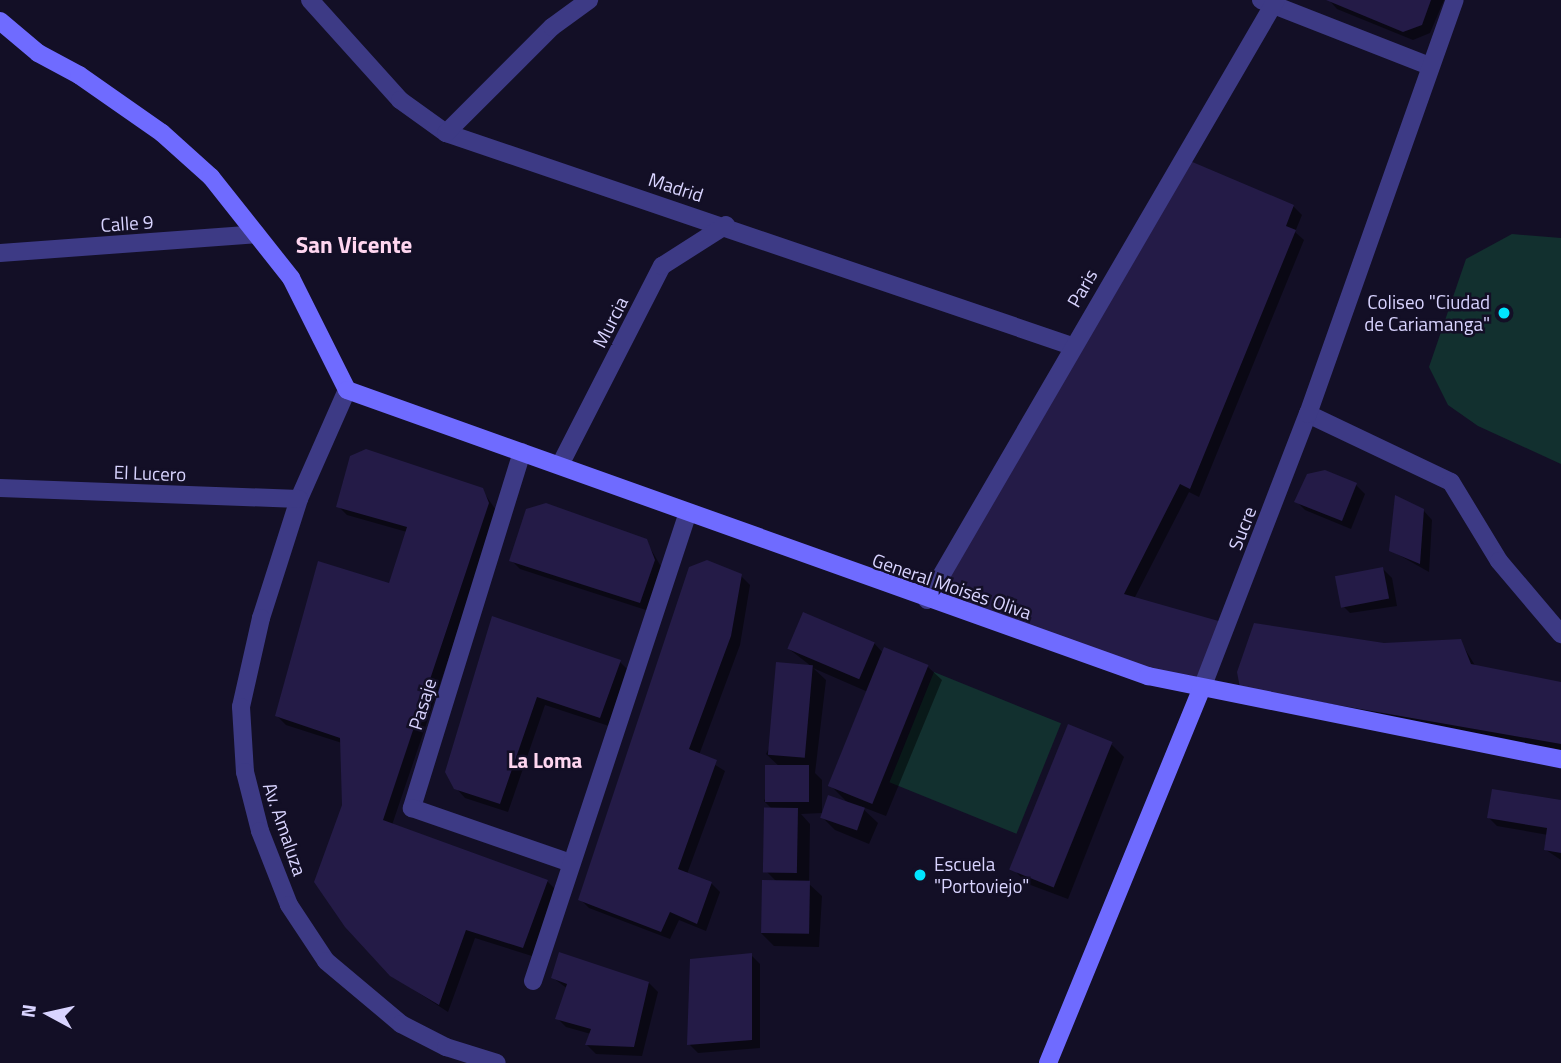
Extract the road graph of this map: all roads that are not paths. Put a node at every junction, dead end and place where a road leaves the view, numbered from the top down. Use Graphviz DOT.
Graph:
graph roads {
  1 [pos="310,0"];
  2 [pos="589,0"];
  3 [pos="1455,0"];
  4 [pos="1270,2"];
  5 [pos="0,21"];
  6 [pos="1429,66"];
  7 [pos="446,133"];
  8 [pos="726,225"];
  9 [pos="256,234"];
  10 [pos="0,253"];
  11 [pos="1072,346"];
  12 [pos="347,390"];
  13 [pos="1308,414"];
  14 [pos="522,452"];
  15 [pos="560,465"];
  16 [pos="0,488"];
  17 [pos="299,499"];
  18 [pos="687,514"];
  19 [pos="927,600"];
  20 [pos="1561,634"];
  21 [pos="1202,688"];
  22 [pos="1561,759"];
  23 [pos="571,863"];
  24 [pos="533,981"];
  25 [pos="496,1063"];
  26 [pos="1048,1063"];
  1 -- 7 [label="street, Madrid"];
  2 -- 7 [label="street"];
  3 -- 6 [label="street, Sucre"];
  4 -- 6 [label="street"];
  4 -- 11 [label="street, Paris"];
  5 -- 9 [label="main road"];
  6 -- 13 [label="street, Sucre"];
  7 -- 8 [label="street, Madrid"];
  8 -- 11 [label="street, Madrid"];
  8 -- 15 [label="street, Murcia"];
  9 -- 10 [label="street, Calle 9"];
  9 -- 12 [label="main road"];
  11 -- 19 [label="street, Paris"];
  12 -- 14 [label="main road, General Moisés Oliva"];
  12 -- 17 [label="street, Av. Amaluza"];
  13 -- 20 [label="street"];
  13 -- 21 [label="street, Sucre"];
  14 -- 15 [label="main road, General Moisés Oliva"];
  14 -- 23 [label="street, Pasaje"];
  15 -- 18 [label="main road, General Moisés Oliva"];
  16 -- 17 [label="street, El Lucero"];
  17 -- 25 [label="street, Av. Amaluza"];
  18 -- 19 [label="main road, General Moisés Oliva"];
  18 -- 23 [label="street"];
  19 -- 21 [label="main road, General Moisés Oliva"];
  21 -- 22 [label="main road, General Moisés Oliva"];
  21 -- 26 [label="main road, Sucre"];
  23 -- 24 [label="street"];
}
